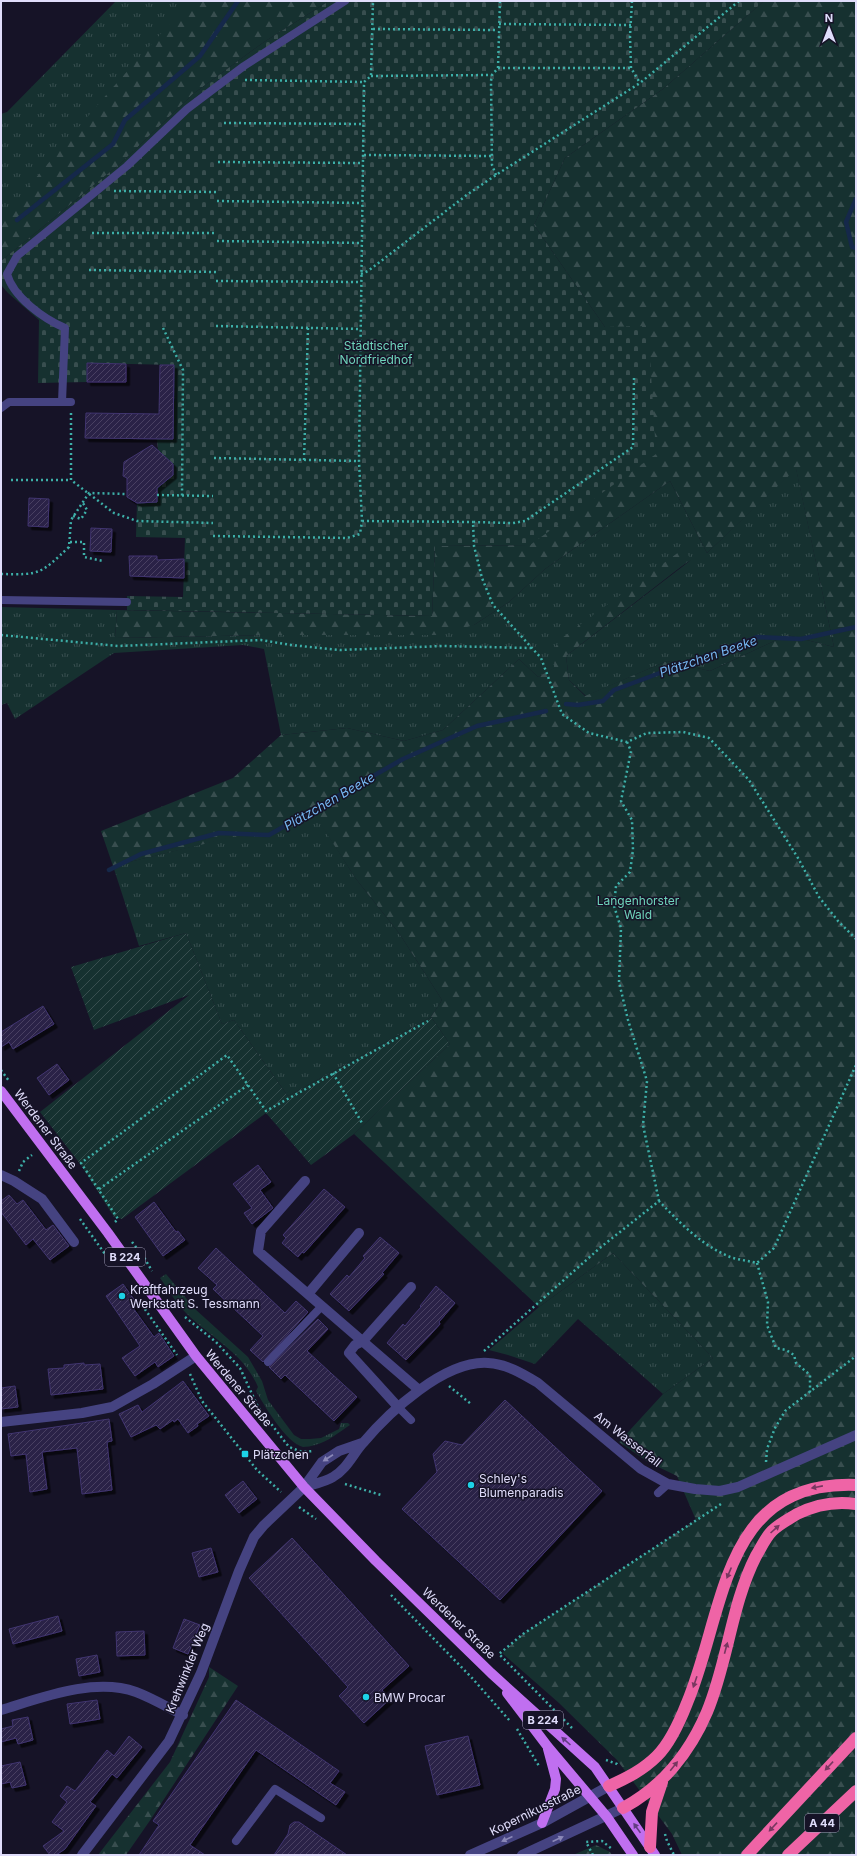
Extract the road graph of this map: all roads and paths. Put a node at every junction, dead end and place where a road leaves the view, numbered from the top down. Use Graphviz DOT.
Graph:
graph roads {
  1 [pos="345,1"];
  2 [pos="373,1"];
  3 [pos="500,1"];
  4 [pos="632,1"];
  5 [pos="739,1"];
  6 [pos="499,24"];
  7 [pos="631,26"];
  8 [pos="373,29"];
  9 [pos="498,30"];
  10 [pos="498,68"];
  11 [pos="631,68"];
  12 [pos="371,76"];
  13 [pos="492,76"];
  14 [pos="239,80"];
  15 [pos="364,82"];
  16 [pos="640,83"];
  17 [pos="224,123"];
  18 [pos="364,124"];
  19 [pos="364,155"];
  20 [pos="492,156"];
  21 [pos="218,162"];
  22 [pos="364,163"];
  23 [pos="496,175"];
  24 [pos="98,191"];
  25 [pos="217,192"];
  26 [pos="217,201"];
  27 [pos="362,203"];
  28 [pos="92,233"];
  29 [pos="216,233"];
  30 [pos="216,241"];
  31 [pos="362,243"];
  32 [pos="89,270"];
  33 [pos="216,272"];
  34 [pos="361,274"];
  35 [pos="216,280"];
  36 [pos="361,282"];
  37 [pos="216,326"];
  38 [pos="163,328"];
  39 [pos="308,328"];
  40 [pos="361,330"];
  41 [pos="634,378"];
  42 [pos="62,402"];
  43 [pos="71,402"];
  44 [pos="1,408"];
  45 [pos="214,458"];
  46 [pos="304,460"];
  47 [pos="359,461"];
  48 [pos="11,480"];
  49 [pos="71,480"];
  50 [pos="89,493"];
  51 [pos="127,494"];
  52 [pos="157,495"];
  53 [pos="182,496"];
  54 [pos="213,496"];
  55 [pos="83,503"];
  56 [pos="73,516"];
  57 [pos="362,521"];
  58 [pos="473,522"];
  59 [pos="213,523"];
  60 [pos="213,536"];
  61 [pos="70,542"];
  62 [pos="103,561"];
  63 [pos="1,574"];
  64 [pos="1,600"];
  65 [pos="127,602"];
  66 [pos="1,635"];
  67 [pos="532,648"];
  68 [pos="627,742"];
  69 [pos="856,939"];
  70 [pos="428,1020"];
  71 [pos="856,1065"];
  72 [pos="333,1073"];
  73 [pos="248,1086"];
  74 [pos="1,1091"];
  75 [pos="362,1123"];
  76 [pos="28,1149"];
  77 [pos="32,1155"];
  78 [pos="37,1161"];
  79 [pos="21,1168"];
  80 [pos="1,1175"];
  81 [pos="305,1181"];
  82 [pos="99,1189"];
  83 [pos="659,1201"];
  84 [pos="80,1219"];
  85 [pos="115,1222"];
  86 [pos="359,1233"];
  87 [pos="74,1242"];
  88 [pos="108,1257"];
  89 [pos="758,1263"];
  90 [pos="411,1287"];
  91 [pos="308,1294"];
  92 [pos="139,1300"];
  93 [pos="322,1306"];
  94 [pos="181,1312"];
  95 [pos="363,1340"];
  96 [pos="196,1356"];
  97 [pos="856,1356"];
  98 [pos="268,1362"];
  99 [pos="183,1364"];
  100 [pos="478,1364"];
  101 [pos="448,1385"];
  102 [pos="419,1390"];
  103 [pos="810,1392"];
  104 [pos="471,1404"];
  105 [pos="399,1408"];
  106 [pos="411,1420"];
  107 [pos="1,1422"];
  108 [pos="856,1435"];
  109 [pos="362,1443"];
  110 [pos="313,1451"];
  111 [pos="767,1474"];
  112 [pos="345,1484"];
  113 [pos="668,1484"];
  114 [pos="856,1485"];
  115 [pos="304,1487"];
  116 [pos="738,1487"];
  117 [pos="658,1493"];
  118 [pos="381,1495"];
  119 [pos="290,1500"];
  120 [pos="856,1504"];
  121 [pos="319,1521"];
  122 [pos="390,1594"];
  123 [pos="491,1673"];
  124 [pos="1,1710"];
  125 [pos="182,1715"];
  126 [pos="576,1731"];
  127 [pos="856,1738"];
  128 [pos="548,1747"];
  129 [pos="603,1759"];
  130 [pos="540,1768"];
  131 [pos="622,1771"];
  132 [pos="662,1780"];
  133 [pos="609,1786"];
  134 [pos="856,1792"];
  135 [pos="590,1798"];
  136 [pos="623,1808"];
  137 [pos="607,1817"];
  138 [pos="321,1818"];
  139 [pos="542,1823"];
  140 [pos="664,1826"];
  141 [pos="236,1842"];
  142 [pos="616,1851"];
  143 [pos="653,1851"];
  144 [pos="82,1855"];
  145 [pos="470,1855"];
  146 [pos="522,1855"];
  147 [pos="593,1855"];
  148 [pos="633,1855"];
  149 [pos="674,1855"];
  150 [pos="747,1855"];
  151 [pos="788,1855"];
  1 -- 24 [label="lane"];
  2 -- 8 [label="path"];
  3 -- 6 [label="path"];
  4 -- 7 [label="path"];
  5 -- 16 [label="path"];
  6 -- 7 [label="path"];
  6 -- 9 [label="path"];
  7 -- 11 [label="path"];
  8 -- 9 [label="path"];
  8 -- 12 [label="path"];
  9 -- 10 [label="path"];
  10 -- 11 [label="path"];
  10 -- 13 [label="path"];
  11 -- 16 [label="path"];
  12 -- 13 [label="path"];
  12 -- 15 [label="path"];
  13 -- 20 [label="path"];
  14 -- 15 [label="path"];
  15 -- 18 [label="path"];
  16 -- 23 [label="path"];
  17 -- 18 [label="path"];
  18 -- 19 [label="path"];
  19 -- 20 [label="path"];
  19 -- 22 [label="path"];
  20 -- 23 [label="path"];
  21 -- 22 [label="path"];
  22 -- 27 [label="path"];
  23 -- 34 [label="path"];
  24 -- 25 [label="path"];
  24 -- 42 [label="lane"];
  26 -- 27 [label="path"];
  27 -- 31 [label="path"];
  28 -- 29 [label="path"];
  30 -- 31 [label="path"];
  31 -- 34 [label="path"];
  32 -- 33 [label="path"];
  34 -- 36 [label="path"];
  35 -- 36 [label="path"];
  36 -- 40 [label="path"];
  37 -- 39 [label="path"];
  38 -- 53 [label="path"];
  39 -- 40 [label="path"];
  39 -- 46 [label="path"];
  40 -- 47 [label="path"];
  41 -- 58 [label="path"];
  42 -- 43 [label="lane"];
  42 -- 44 [label="lane"];
  43 -- 49 [label="path"];
  45 -- 46 [label="path"];
  46 -- 47 [label="path"];
  47 -- 57 [label="path"];
  48 -- 49 [label="path"];
  49 -- 50 [label="path"];
  50 -- 51 [label="path"];
  50 -- 55 [label="path"];
  50 -- 59 [label="path"];
  52 -- 53 [label="path"];
  53 -- 54 [label="path"];
  55 -- 56 [label="path"];
  55 -- 56 [label="path"];
  56 -- 61 [label="path"];
  57 -- 58 [label="path"];
  57 -- 60 [label="path"];
  58 -- 67 [label="path"];
  61 -- 62 [label="path"];
  61 -- 63 [label="path"];
  64 -- 65 [label="lane"];
  66 -- 67 [label="path"];
  67 -- 68 [label="path"];
  68 -- 69 [label="path"];
  68 -- 83 [label="path"];
  70 -- 72 [label="path"];
  71 -- 89 [label="path"];
  72 -- 73 [label="path"];
  72 -- 75 [label="path"];
  73 -- 82 [label="path"];
  73 -- 82 [label="path"];
  74 -- 96 [label="main road, Werdener Straße / B 224"];
  76 -- 77 [label="path"];
  77 -- 78 [label="path"];
  77 -- 79 [label="path"];
  80 -- 87 [label="street"];
  81 -- 91 [label="street"];
  82 -- 85 [label="path"];
  83 -- 89 [label="path"];
  83 -- 100 [label="path"];
  84 -- 88 [label="path"];
  86 -- 91 [label="street"];
  89 -- 103 [label="path"];
  90 -- 95 [label="street"];
  91 -- 93 [label="street"];
  92 -- 99 [label="path"];
  93 -- 95 [label="street"];
  93 -- 98 [label="lane"];
  94 -- 110 [label="path"];
  95 -- 102 [label="street"];
  95 -- 105 [label="street"];
  96 -- 99 [label="street"];
  96 -- 115 [label="main road, Werdener Straße / B 224"];
  97 -- 103 [label="path"];
  99 -- 107 [label="street"];
  99 -- 119 [label="path"];
  100 -- 102 [label="street, Am Wasserfall"];
  100 -- 113 [label="street, Am Wasserfall"];
  101 -- 104 [label="path"];
  102 -- 105 [label="street, Am Wasserfall"];
  103 -- 111 [label="path"];
  105 -- 106 [label="lane"];
  105 -- 109 [label="street, Am Wasserfall"];
  108 -- 111 [label="street, Am Wasserfall"];
  109 -- 115 [label="street, Am Wasserfall, one-way"];
  109 -- 115 [label="street, Am Wasserfall"];
  111 -- 116 [label="street, Am Wasserfall"];
  112 -- 118 [label="path"];
  113 -- 116 [label="street, Am Wasserfall"];
  113 -- 117 [label="lane"];
  114 -- 133 [label="highway, one-way"];
  115 -- 119 [label="street, Krehwinkler Weg"];
  115 -- 123 [label="main road, Werdener Straße / B 224"];
  116 -- 126 [label="path"];
  119 -- 121 [label="path"];
  119 -- 125 [label="street, Krehwinkler Weg"];
  132 -- 120 [label="highway, one-way"];
  122 -- 130 [label="path"];
  123 -- 128 [label="main road, Werdener Straße / B 224"];
  133 -- 123 [label="main road, Werdener Straße / B 224, one-way"];
  124 -- 125 [label="street"];
  125 -- 144 [label="street, Krehwinkler Weg"];
  127 -- 150 [label="highway, one-way"];
  128 -- 135 [label="main road, Werdener Straße / B 224"];
  128 -- 139 [label="main road"];
  129 -- 131 [label="path"];
  132 -- 136 [label="highway"];
  132 -- 143 [label="highway"];
  133 -- 135 [label="street, Kopernikusstraße"];
  133 -- 136 [label="main road, Werdener Straße / B 224"];
  134 -- 151 [label="highway, A 44"];
  135 -- 137 [label="main road, Werdener Straße / B 224"];
  135 -- 139 [label="street, Kopernikusstraße"];
  136 -- 137 [label="street"];
  143 -- 136 [label="main road, Werdener Straße / B 224, one-way"];
  146 -- 137 [label="street, one-way"];
  137 -- 148 [label="main road, Werdener Straße / B 224"];
  138 -- 141 [label="lane"];
  139 -- 145 [label="street, Kopernikusstraße, one-way"];
  140 -- 149 [label="path"];
  142 -- 147 [label="path"];
}
